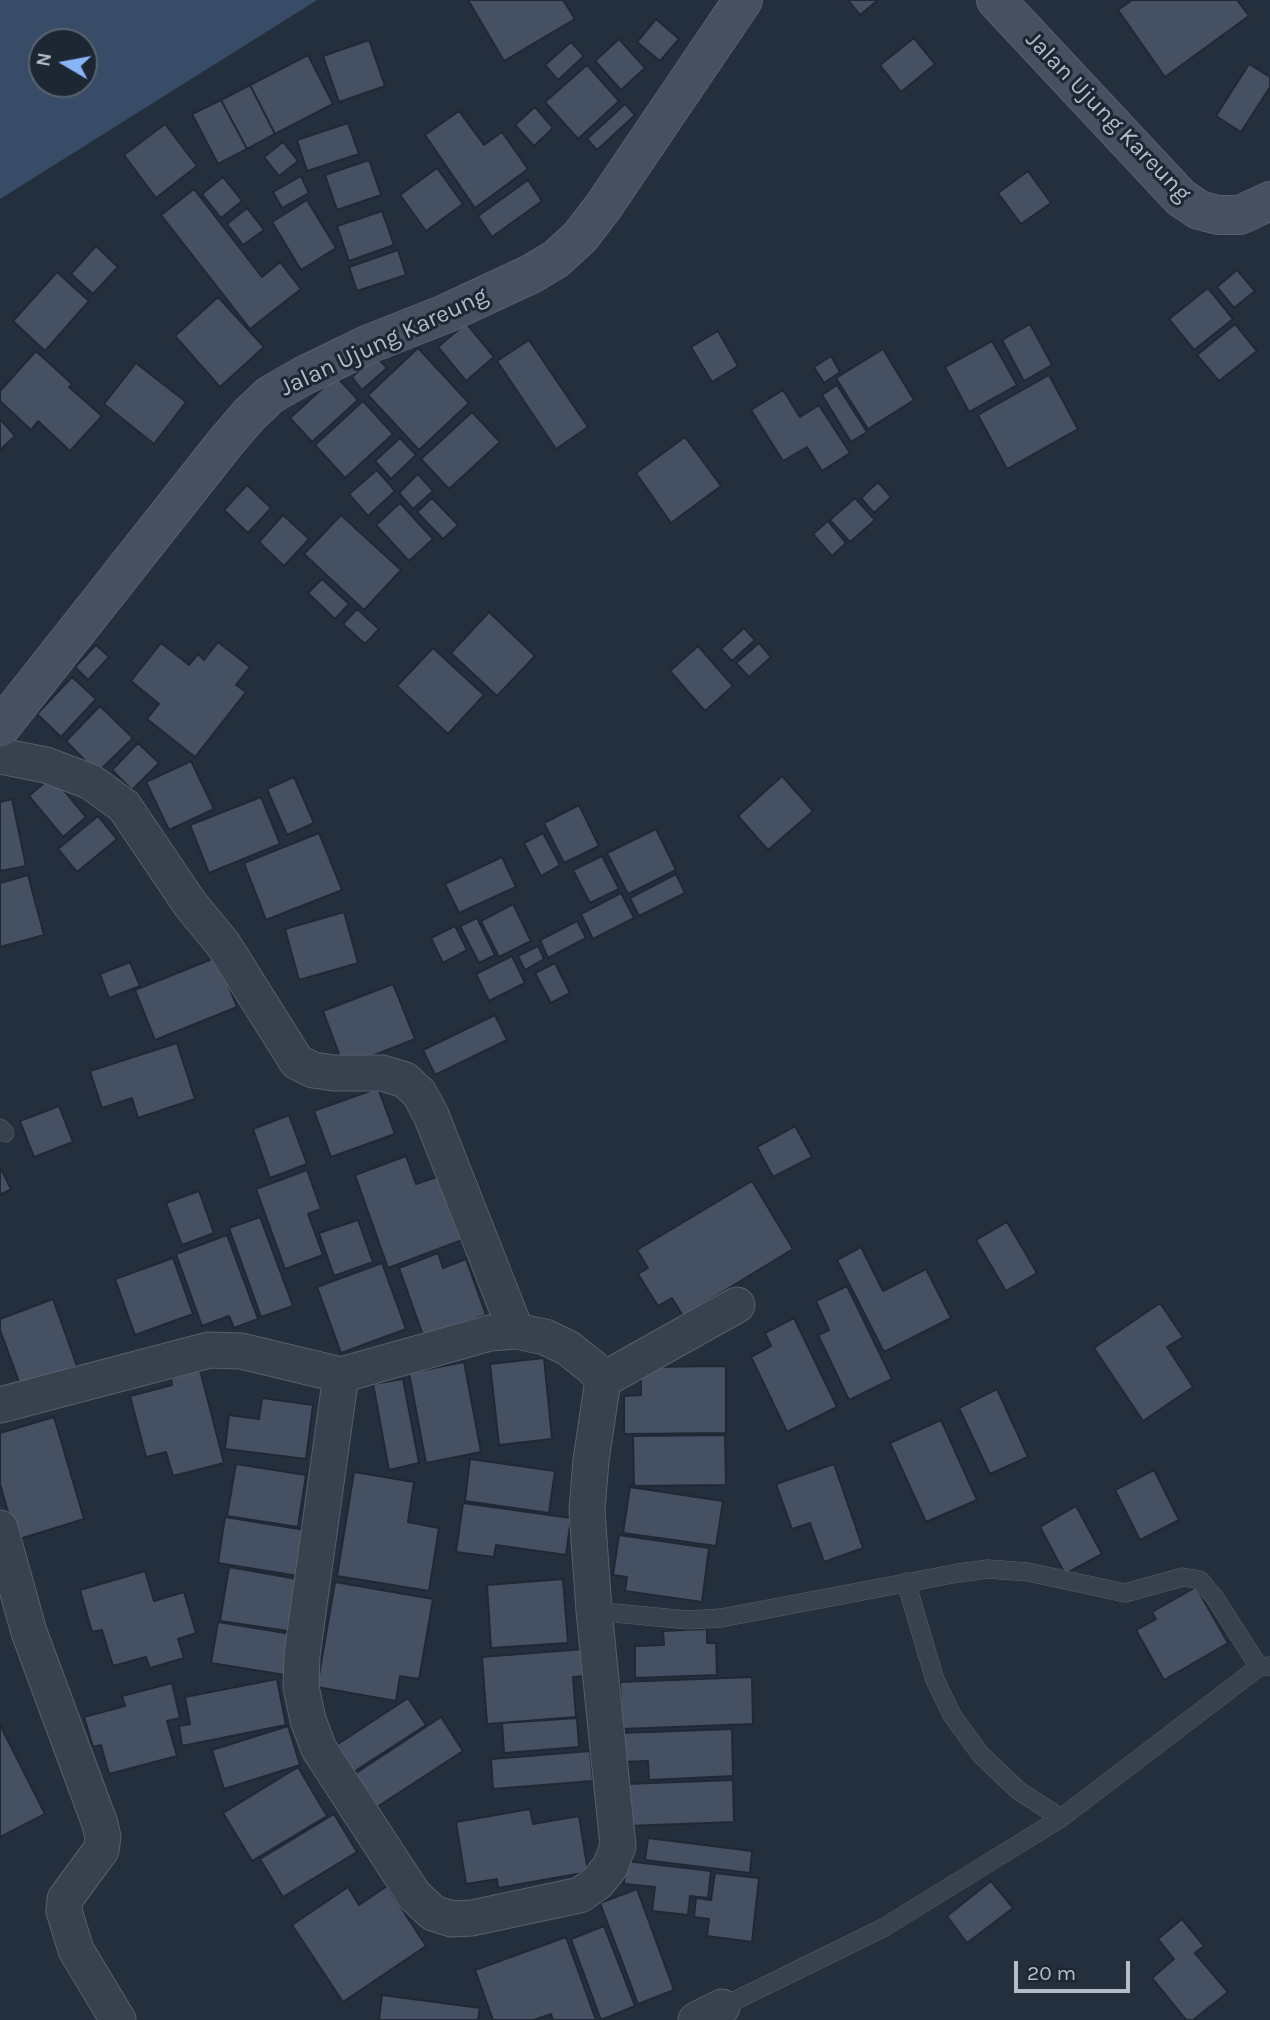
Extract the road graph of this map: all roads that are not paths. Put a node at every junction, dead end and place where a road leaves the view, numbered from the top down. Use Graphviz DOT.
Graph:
graph roads {
  1 [pos="743,0"];
  2 [pos="996,0"];
  3 [pos="1270,201"];
  4 [pos="0,727"];
  5 [pos="0,756"];
  6 [pos="737,1305"];
  7 [pos="516,1331"];
  8 [pos="341,1375"];
  9 [pos="603,1380"];
  10 [pos="0,1405"];
  11 [pos="0,1528"];
  12 [pos="906,1582"];
  13 [pos="594,1611"];
  14 [pos="1264,1666"];
  15 [pos="1060,1818"];
  16 [pos="709,2013"];
  17 [pos="118,2020"];
  1 -- 4 [label="main road, Jalan Ujung Kareung"];
  2 -- 3 [label="main road, Jalan Ujung Kareung"];
  5 -- 7 [label="street"];
  6 -- 9 [label="street"];
  7 -- 8 [label="street"];
  7 -- 9 [label="street"];
  8 -- 10 [label="street"];
  8 -- 13 [label="street"];
  9 -- 13 [label="street"];
  11 -- 17 [label="street"];
  12 -- 13 [label="lane"];
  12 -- 14 [label="lane"];
  12 -- 15 [label="lane"];
  14 -- 15 [label="lane"];
  15 -- 16 [label="lane"];
}
